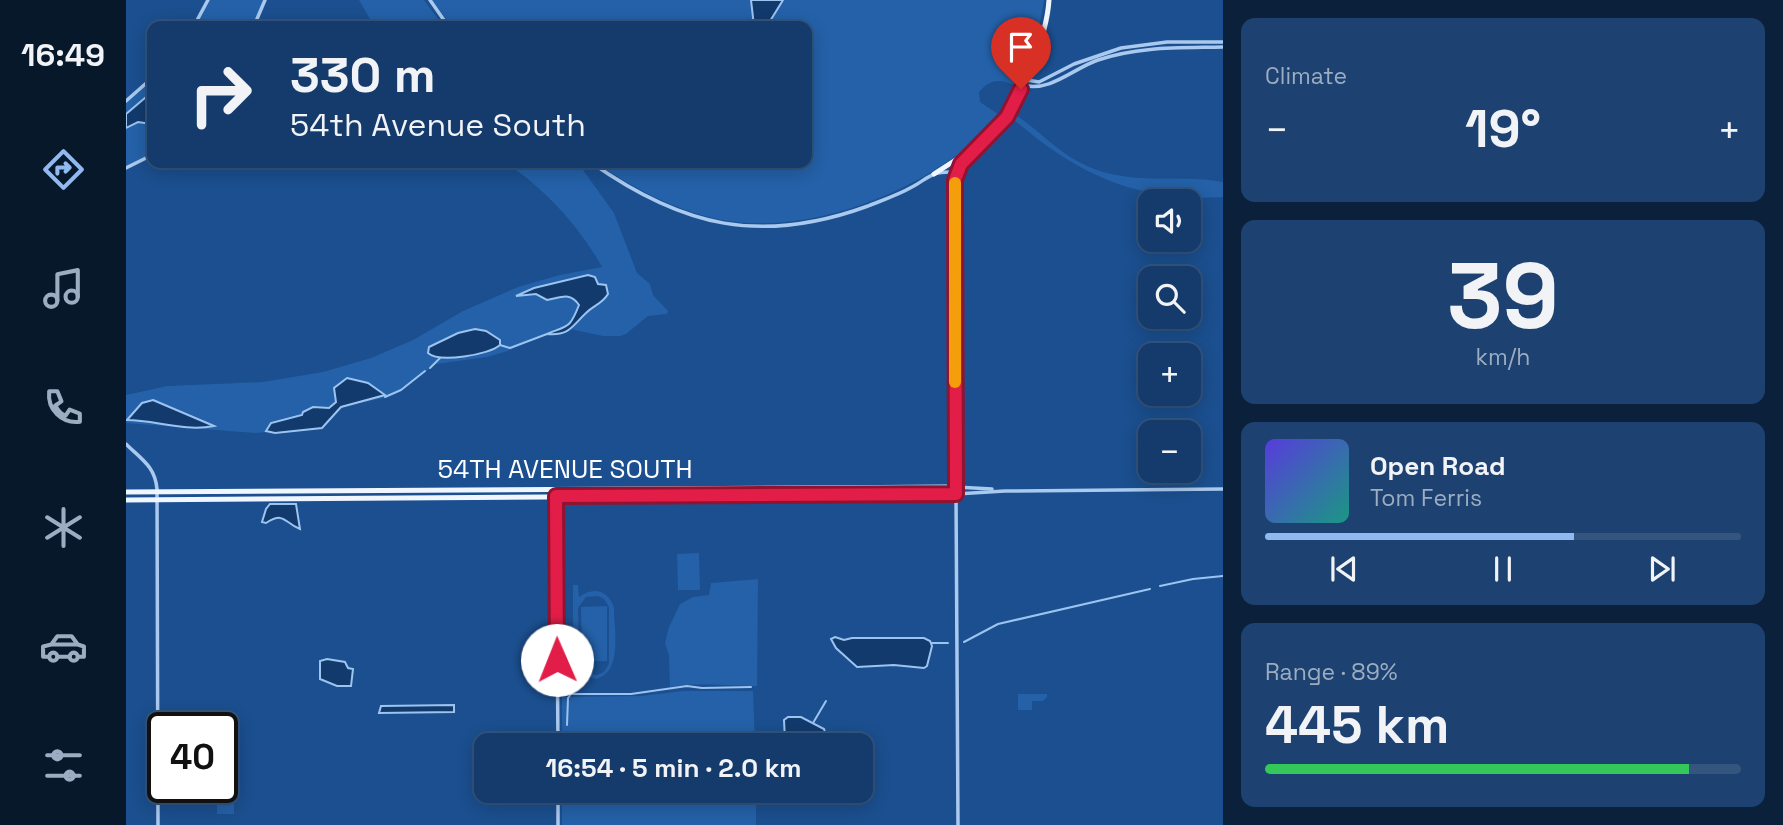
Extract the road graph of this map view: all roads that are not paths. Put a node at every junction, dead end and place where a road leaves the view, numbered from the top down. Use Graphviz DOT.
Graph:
graph roads {
  1 [pos="208,0"];
  2 [pos="265,0"];
  3 [pos="429,0"];
  4 [pos="1049,0"];
  5 [pos="197,21"];
  6 [pos="256,21"];
  7 [pos="444,21"];
  8 [pos="1223,44"];
  9 [pos="147,82"];
  10 [pos="1024,82"];
  11 [pos="126,101"];
  12 [pos="977,147"];
  13 [pos="147,158"];
  14 [pos="126,168"];
  15 [pos="600,168"];
  16 [pos="957,172"];
  17 [pos="934,174"];
  18 [pos="126,444"];
  19 [pos="556,488"];
  20 [pos="1223,489"];
  21 [pos="956,490"];
  22 [pos="157,491"];
  23 [pos="126,492"];
  24 [pos="556,496"];
  25 [pos="126,500"];
  26 [pos="158,500"];
  27 [pos="558,733"];
  28 [pos="558,803"];
  29 [pos="158,825"];
  30 [pos="558,825"];
  31 [pos="957,825"];
  1 -- 5 [label="street"];
  2 -- 6 [label="street"];
  3 -- 7 [label="street"];
  4 -- 10 [label="main road"];
  8 -- 10 [label="street"];
  9 -- 11 [label="street"];
  10 -- 12 [label="main road"];
  12 -- 16 [label="main road"];
  12 -- 17 [label="main road"];
  13 -- 14 [label="street"];
  15 -- 17 [label="street"];
  16 -- 17 [label="street"];
  16 -- 21 [label="main road"];
  18 -- 22 [label="street"];
  19 -- 21 [label="main road, 54TH AVENUE SOUTH"];
  19 -- 22 [label="main road, 54TH AVENUE SOUTH"];
  19 -- 24 [label="street"];
  20 -- 21 [label="street, 54TH AVENUE SOUTH"];
  21 -- 24 [label="main road, 54TH AVENUE SOUTH"];
  21 -- 31 [label="street"];
  22 -- 23 [label="main road, 54TH AVENUE SOUTH"];
  22 -- 26 [label="street"];
  24 -- 26 [label="main road, 54TH AVENUE SOUTH"];
  24 -- 27 [label="street"];
  25 -- 26 [label="main road, 54TH AVENUE SOUTH"];
  26 -- 29 [label="street"];
  28 -- 30 [label="street"];
}
